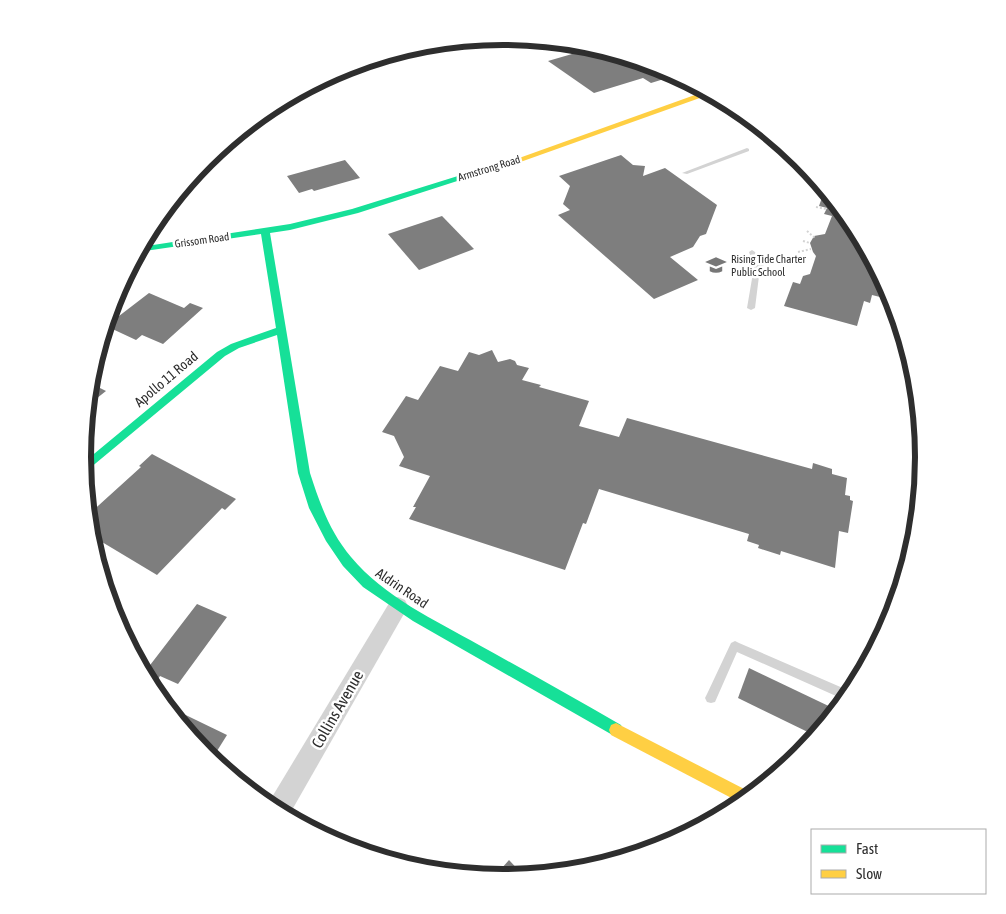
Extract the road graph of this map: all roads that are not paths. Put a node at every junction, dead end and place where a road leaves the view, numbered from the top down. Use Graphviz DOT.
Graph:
graph roads {
  1 [pos="701,96"];
  2 [pos="747,150"];
  3 [pos="685,173"];
  4 [pos="265,231"];
  5 [pos="147,249"];
  6 [pos="752,252"];
  7 [pos="771,257"];
  8 [pos="757,267"];
  9 [pos="751,308"];
  10 [pos="280,330"];
  11 [pos="91,463"];
  12 [pos="398,606"];
  13 [pos="841,693"];
  14 [pos="711,698"];
  15 [pos="740,794"];
  16 [pos="282,805"];
  1 -- 4 [label="street, Armstrong Road"];
  2 -- 3 [label="lane"];
  4 -- 5 [label="street, Grissom Road"];
  4 -- 10 [label="street, Aldrin Road"];
  6 -- 8 [label="lane"];
  7 -- 8 [label="lane"];
  8 -- 9 [label="lane"];
  10 -- 11 [label="street, Apollo 11 Road"];
  10 -- 12 [label="street, Aldrin Road"];
  12 -- 15 [label="street, Aldrin Road"];
  12 -- 16 [label="street, Collins Avenue"];
  13 -- 14 [label="lane"];
}
